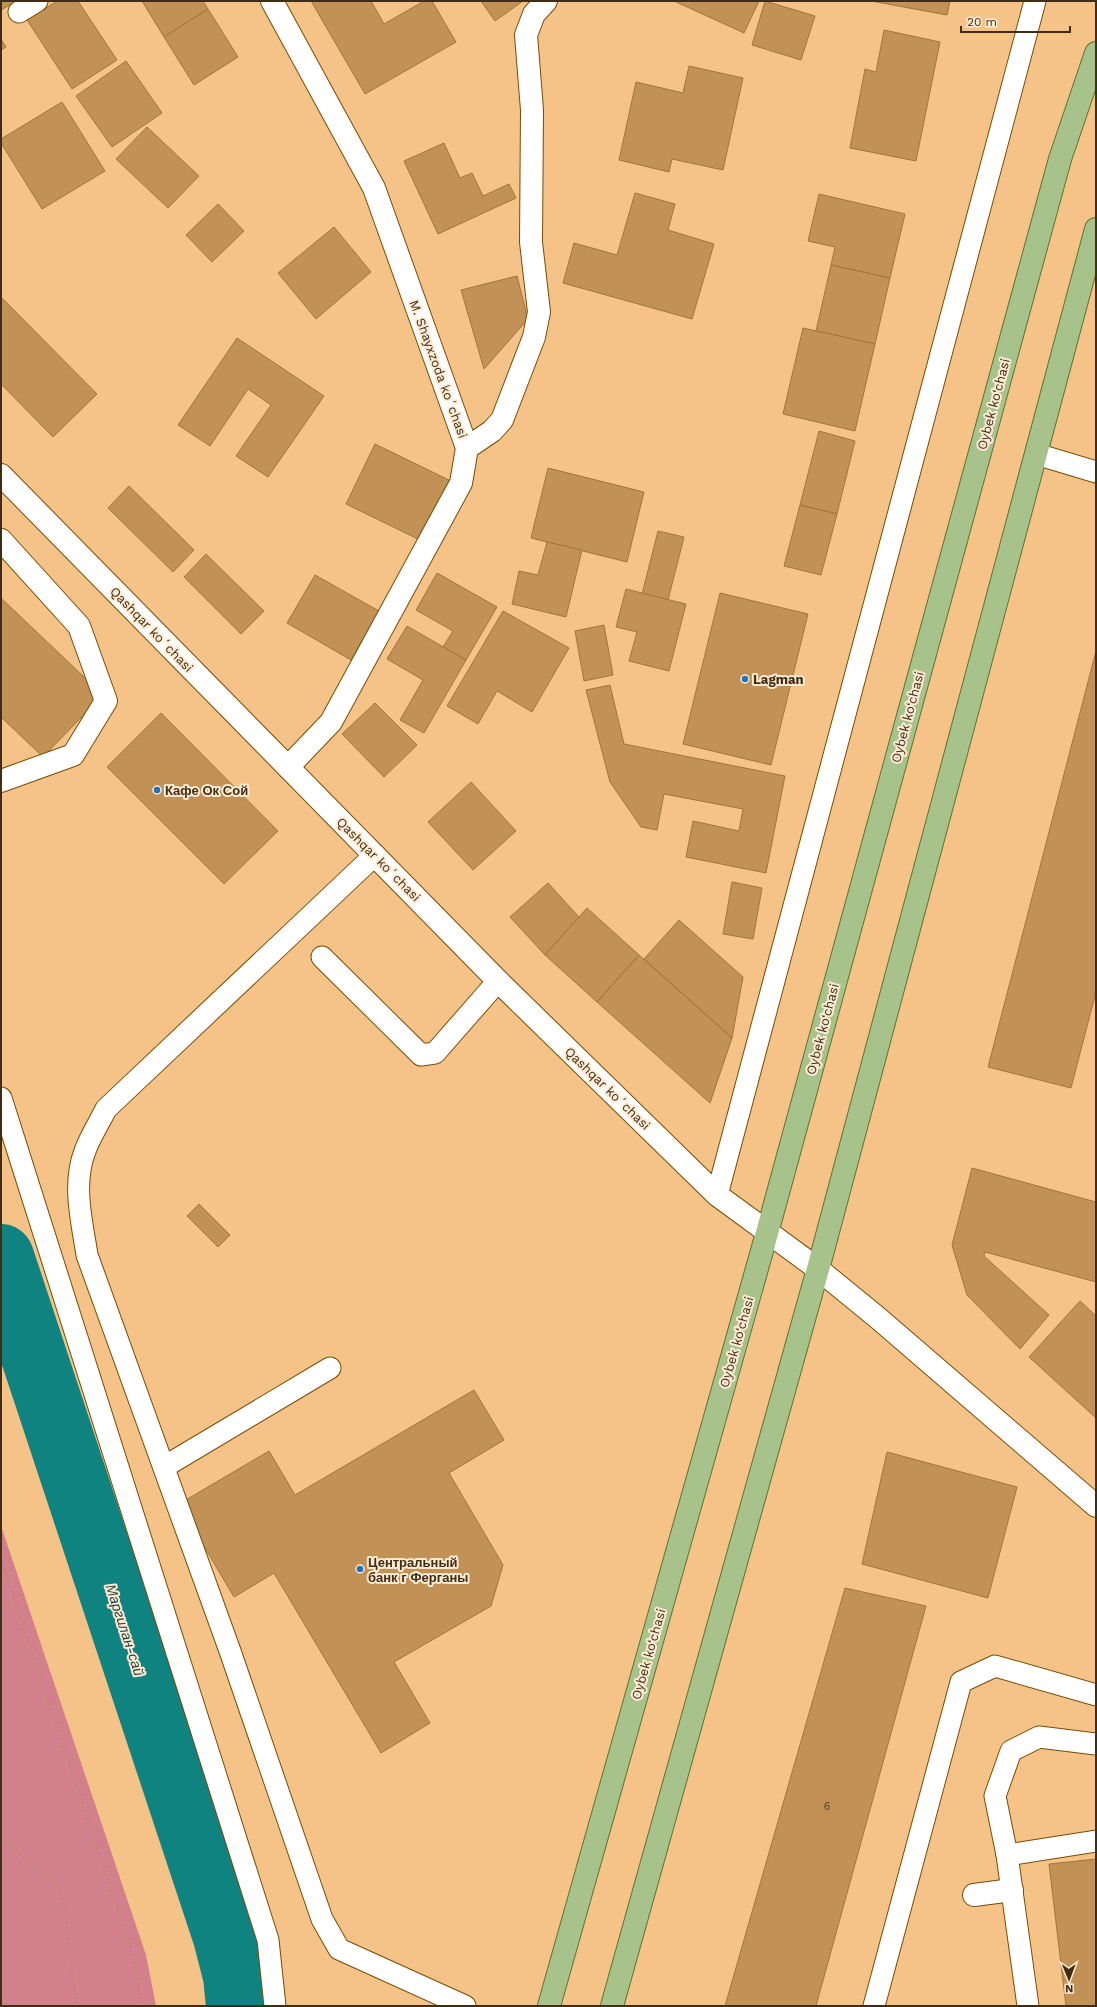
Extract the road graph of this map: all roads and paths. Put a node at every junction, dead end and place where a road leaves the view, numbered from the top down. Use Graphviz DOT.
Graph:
graph roads {
  1 [pos="37,1"];
  2 [pos="272,1"];
  3 [pos="546,1"];
  4 [pos="1035,1"];
  5 [pos="19,12"];
  6 [pos="1096,53"];
  7 [pos="1096,230"];
  8 [pos="467,448"];
  9 [pos="1036,454"];
  10 [pos="1096,472"];
  11 [pos="4,485"];
  12 [pos="1,540"];
  13 [pos="288,767"];
  14 [pos="1,781"];
  15 [pos="375,855"];
  16 [pos="322,957"];
  17 [pos="498,981"];
  18 [pos="1,1098"];
  19 [pos="717,1195"];
  20 [pos="767,1233"];
  21 [pos="818,1270"];
  22 [pos="330,1368"];
  23 [pos="164,1467"];
  24 [pos="1096,1506"];
  25 [pos="1,1560"];
  26 [pos="1096,1695"];
  27 [pos="1096,1744"];
  28 [pos="1,1839"];
  29 [pos="1096,1841"];
  30 [pos="1007,1855"];
  31 [pos="1012,1890"];
  32 [pos="974,1895"];
  33 [pos="77,2006"];
  34 [pos="142,2006"];
  35 [pos="275,2006"];
  36 [pos="465,2006"];
  37 [pos="549,2006"];
  38 [pos="612,2006"];
  39 [pos="874,2006"];
  40 [pos="1028,2006"];
  1 -- 5 [label="lane"];
  2 -- 8 [label="street, M. Shayxzoda koʻchasi"];
  3 -- 8 [label="street"];
  4 -- 19 [label="lane"];
  6 -- 20 [label="main road, Oybek ko‘chasi"];
  7 -- 9 [label="main road"];
  8 -- 13 [label="street, M. Shayxzoda koʻchasi"];
  9 -- 10 [label="lane"];
  9 -- 21 [label="main road"];
  11 -- 13 [label="street, Qashqar koʻchasi"];
  12 -- 14 [label="street"];
  13 -- 15 [label="street, Qashqar koʻchasi"];
  15 -- 17 [label="street, Qashqar koʻchasi"];
  15 -- 23 [label="lane"];
  16 -- 17 [label="lane"];
  17 -- 19 [label="street, Qashqar koʻchasi"];
  18 -- 35 [label="lane"];
  19 -- 20 [label="street, Qashqar koʻchasi"];
  20 -- 21 [label="street, Qashqar koʻchasi"];
  20 -- 37 [label="main road, Oybek ko‘chasi"];
  21 -- 24 [label="street, Qashqar koʻchasi"];
  21 -- 38 [label="main road"];
  22 -- 23 [label="lane"];
  23 -- 36 [label="lane"];
  25 -- 34 [label="path"];
  26 -- 39 [label="lane"];
  27 -- 30 [label="lane"];
  28 -- 33 [label="path"];
  29 -- 30 [label="lane"];
  30 -- 31 [label="lane"];
  31 -- 32 [label="street"];
  31 -- 40 [label="lane"];
}
